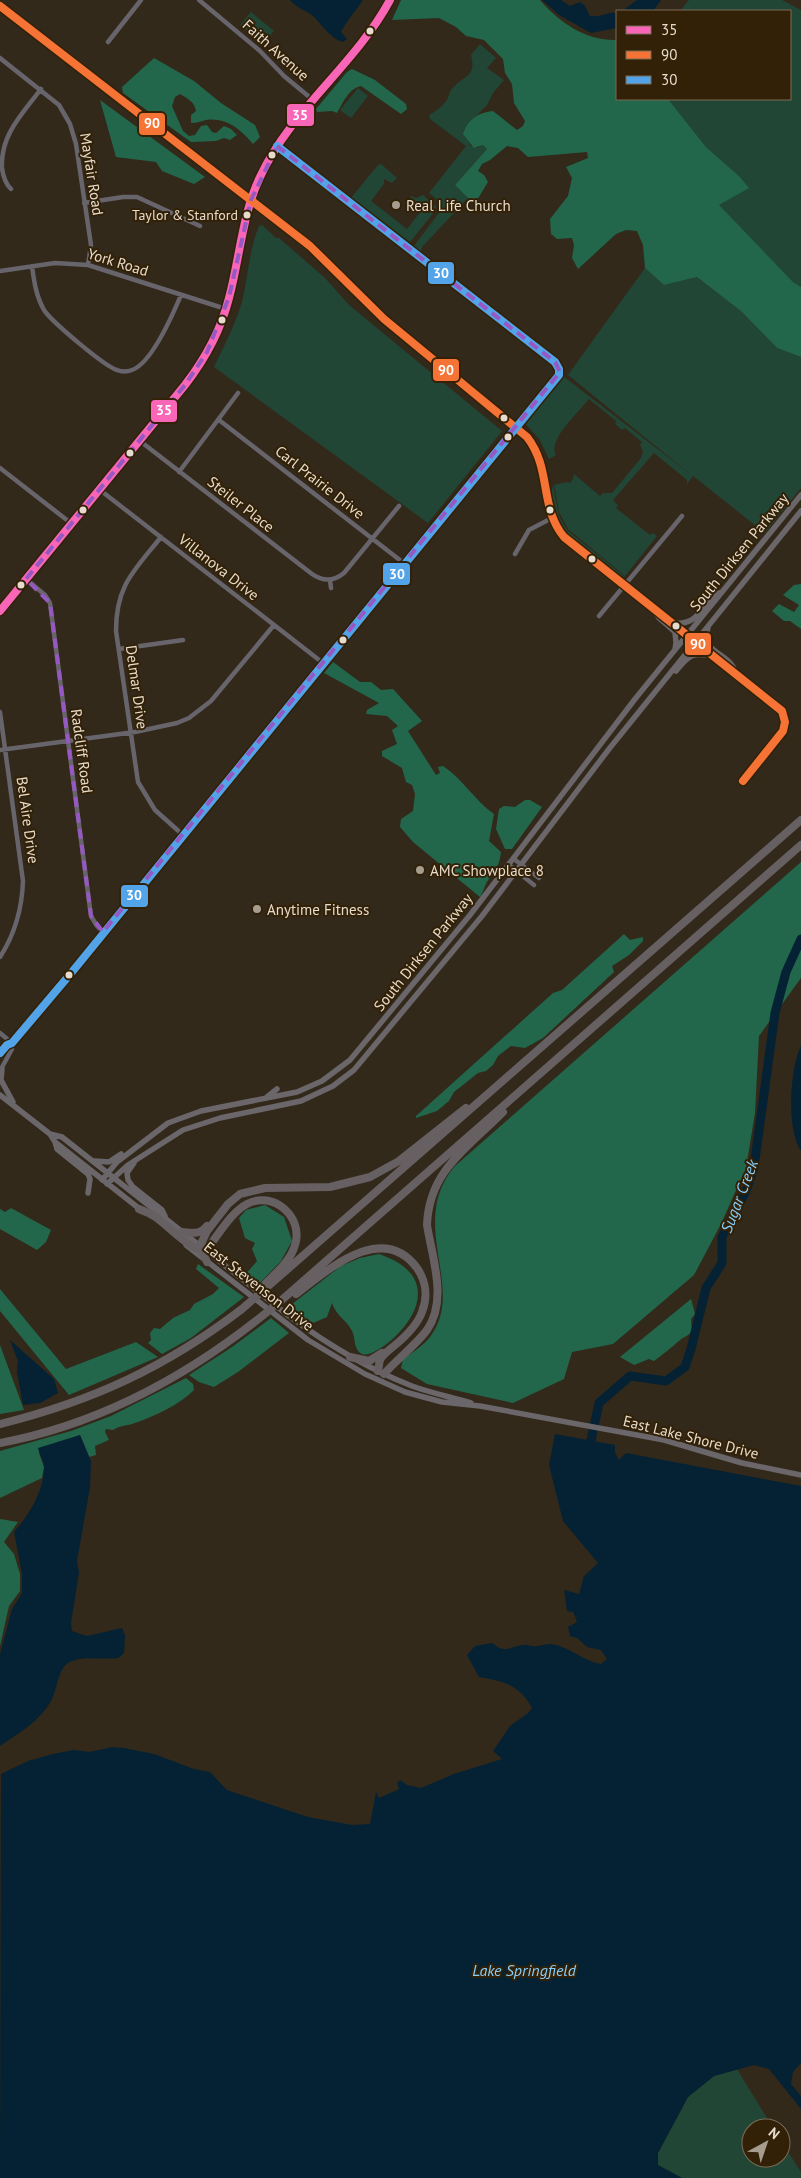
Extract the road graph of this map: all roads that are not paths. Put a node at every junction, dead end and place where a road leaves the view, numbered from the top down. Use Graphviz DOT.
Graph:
graph roads {
  1 [pos="141,0"];
  2 [pos="199,0"];
  3 [pos="390,0"];
  4 [pos="0,6"];
  5 [pos="108,42"];
  6 [pos="0,58"];
  7 [pos="40,89"];
  8 [pos="313,100"];
  9 [pos="277,146"];
  10 [pos="11,189"];
  11 [pos="251,200"];
  12 [pos="84,203"];
  13 [pos="200,226"];
  14 [pos="88,265"];
  15 [pos="32,266"];
  16 [pos="0,271"];
  17 [pos="181,295"];
  18 [pos="226,309"];
  19 [pos="238,393"];
  20 [pos="219,420"];
  21 [pos="516,427"];
  22 [pos="140,441"];
  23 [pos="0,468"];
  24 [pos="179,472"];
  25 [pos="100,490"];
  26 [pos="801,495"];
  27 [pos="399,506"];
  28 [pos="801,511"];
  29 [pos="682,516"];
  30 [pos="552,518"];
  31 [pos="72,524"];
  32 [pos="161,537"];
  33 [pos="372,538"];
  34 [pos="757,549"];
  35 [pos="515,554"];
  36 [pos="765,556"];
  37 [pos="405,564"];
  38 [pos="26,579"];
  39 [pos="330,580"];
  40 [pos="624,586"];
  41 [pos="726,587"];
  42 [pos="331,588"];
  43 [pos="653,608"];
  44 [pos="0,612"];
  45 [pos="599,616"];
  46 [pos="671,623"];
  47 [pos="274,625"];
  48 [pos="709,625"];
  49 [pos="687,636"];
  50 [pos="183,640"];
  51 [pos="695,642"];
  52 [pos="119,649"];
  53 [pos="674,652"];
  54 [pos="713,656"];
  55 [pos="323,664"];
  56 [pos="737,675"];
  57 [pos="659,685"];
  58 [pos="0,712"];
  59 [pos="130,733"];
  60 [pos="68,741"];
  61 [pos="3,750"];
  62 [pos="743,781"];
  63 [pos="801,820"];
  64 [pos="183,835"];
  65 [pos="801,845"];
  66 [pos="514,859"];
  67 [pos="522,865"];
  68 [pos="509,866"];
  69 [pos="517,872"];
  70 [pos="539,878"];
  71 [pos="534,885"];
  72 [pos="103,932"];
  73 [pos="0,957"];
  74 [pos="0,1033"];
  75 [pos="12,1043"];
  76 [pos="0,1053"];
  77 [pos="547,1068"];
  78 [pos="1,1070"];
  79 [pos="510,1076"];
  80 [pos="277,1089"];
  81 [pos="1,1097"];
  82 [pos="264,1099"];
  83 [pos="15,1106"];
  84 [pos="160,1128"];
  85 [pos="50,1134"];
  86 [pos="55,1142"];
  87 [pos="90,1159"];
  88 [pos="134,1162"];
  89 [pos="111,1175"];
  90 [pos="102,1180"];
  91 [pos="107,1184"];
  92 [pos="265,1188"];
  93 [pos="88,1193"];
  94 [pos="139,1209"];
  95 [pos="167,1220"];
  96 [pos="182,1232"];
  97 [pos="203,1249"];
  98 [pos="207,1262"];
  99 [pos="412,1328"];
  100 [pos="234,1339"];
  101 [pos="197,1342"];
  102 [pos="350,1357"];
  103 [pos="381,1372"];
  104 [pos="376,1380"];
  105 [pos="480,1406"];
  106 [pos="546,1418"];
  107 [pos="0,1424"];
  108 [pos="0,1443"];
  109 [pos="801,1475"];
  1 -- 5 [label="street"];
  2 -- 8 [label="street, Faith Avenue"];
  3 -- 8 [label="main road"];
  4 -- 11 [label="main road"];
  6 -- 7 [label="street, Mayfair Road"];
  7 -- 10 [label="street"];
  7 -- 12 [label="street, Mayfair Road"];
  8 -- 9 [label="main road"];
  9 -- 11 [label="main road"];
  9 -- 21 [label="street"];
  11 -- 18 [label="main road"];
  11 -- 21 [label="main road"];
  12 -- 13 [label="street"];
  12 -- 14 [label="street, Mayfair Road"];
  14 -- 15 [label="street, York Road"];
  14 -- 17 [label="street, York Road"];
  15 -- 16 [label="street, York Road"];
  15 -- 17 [label="street"];
  17 -- 18 [label="street, York Road"];
  18 -- 22 [label="main road"];
  19 -- 20 [label="street"];
  20 -- 24 [label="street"];
  20 -- 33 [label="street, Carl Prairie Drive"];
  21 -- 30 [label="main road"];
  21 -- 37 [label="street"];
  22 -- 24 [label="street, Steiler Place"];
  22 -- 25 [label="main road"];
  23 -- 31 [label="street"];
  24 -- 39 [label="street, Steiler Place"];
  25 -- 31 [label="main road"];
  25 -- 32 [label="street, Villanova Drive"];
  26 -- 34 [label="main road, South Dirksen Parkway"];
  27 -- 33 [label="street"];
  28 -- 36 [label="main road, South Dirksen Parkway"];
  29 -- 40 [label="street"];
  30 -- 35 [label="street"];
  30 -- 40 [label="main road"];
  31 -- 38 [label="main road"];
  32 -- 47 [label="street, Villanova Drive"];
  32 -- 52 [label="street, Delmar Drive"];
  33 -- 37 [label="street, Carl Prairie Drive"];
  33 -- 39 [label="street"];
  34 -- 36 [label="street"];
  34 -- 41 [label="main road, South Dirksen Parkway"];
  36 -- 48 [label="main road, South Dirksen Parkway"];
  37 -- 55 [label="street"];
  38 -- 44 [label="main road"];
  38 -- 60 [label="street, Radcliff Road"];
  39 -- 42 [label="street"];
  40 -- 43 [label="main road"];
  40 -- 45 [label="street"];
  41 -- 46 [label="main road"];
  41 -- 49 [label="main road, South Dirksen Parkway"];
  43 -- 46 [label="main road"];
  43 -- 53 [label="main road"];
  46 -- 49 [label="main road"];
  47 -- 55 [label="street, Villanova Drive"];
  47 -- 59 [label="street"];
  48 -- 51 [label="main road, South Dirksen Parkway"];
  48 -- 56 [label="main road"];
  49 -- 51 [label="street"];
  49 -- 53 [label="main road, South Dirksen Parkway"];
  50 -- 52 [label="street"];
  51 -- 54 [label="street"];
  51 -- 57 [label="main road, South Dirksen Parkway"];
  52 -- 59 [label="street, Delmar Drive"];
  53 -- 66 [label="main road, South Dirksen Parkway"];
  54 -- 56 [label="street"];
  54 -- 57 [label="main road"];
  55 -- 64 [label="street"];
  56 -- 62 [label="street"];
  57 -- 67 [label="main road, South Dirksen Parkway"];
  58 -- 61 [label="street, Bel Aire Drive"];
  59 -- 60 [label="street"];
  59 -- 64 [label="street, Delmar Drive"];
  60 -- 61 [label="street"];
  60 -- 72 [label="street, Radcliff Road"];
  61 -- 73 [label="street, Bel Aire Drive"];
  63 -- 79 [label="highway"];
  64 -- 72 [label="street"];
  65 -- 77 [label="highway"];
  66 -- 67 [label="street"];
  66 -- 68 [label="main road, South Dirksen Parkway"];
  67 -- 69 [label="main road, South Dirksen Parkway"];
  67 -- 70 [label="street"];
  68 -- 69 [label="street"];
  68 -- 82 [label="main road, South Dirksen Parkway"];
  69 -- 71 [label="street"];
  69 -- 88 [label="main road, South Dirksen Parkway"];
  72 -- 75 [label="street"];
  74 -- 75 [label="street"];
  75 -- 76 [label="street"];
  75 -- 78 [label="street"];
  77 -- 100 [label="highway"];
  77 -- 103 [label="highway"];
  78 -- 83 [label="main road"];
  79 -- 92 [label="highway"];
  79 -- 101 [label="highway"];
  80 -- 82 [label="main road"];
  81 -- 83 [label="main road, East Stevenson Drive"];
  82 -- 84 [label="main road, South Dirksen Parkway"];
  83 -- 85 [label="main road, East Stevenson Drive"];
  84 -- 87 [label="main road"];
  84 -- 89 [label="main road, South Dirksen Parkway"];
  85 -- 86 [label="main road, East Stevenson Drive"];
  85 -- 87 [label="main road, East Stevenson Drive"];
  86 -- 90 [label="main road, East Stevenson Drive"];
  86 -- 93 [label="main road"];
  87 -- 89 [label="main road, East Stevenson Drive"];
  88 -- 89 [label="main road, South Dirksen Parkway"];
  88 -- 95 [label="main road"];
  89 -- 90 [label="main road, South Dirksen Parkway"];
  89 -- 91 [label="main road, South Dirksen Parkway"];
  89 -- 95 [label="main road, East Stevenson Drive"];
  90 -- 91 [label="main road, East Stevenson Drive"];
  91 -- 94 [label="main road, East Stevenson Drive"];
  92 -- 96 [label="highway"];
  92 -- 97 [label="highway"];
  94 -- 97 [label="highway"];
  94 -- 98 [label="main road, East Stevenson Drive"];
  95 -- 96 [label="main road, East Stevenson Drive"];
  96 -- 97 [label="main road, East Stevenson Drive"];
  97 -- 98 [label="highway"];
  97 -- 101 [label="highway"];
  97 -- 102 [label="main road, East Stevenson Drive"];
  98 -- 104 [label="main road, East Stevenson Drive"];
  99 -- 100 [label="highway"];
  99 -- 102 [label="highway"];
  99 -- 103 [label="highway"];
  100 -- 108 [label="highway"];
  101 -- 107 [label="highway"];
  102 -- 103 [label="main road, East Stevenson Drive"];
  103 -- 104 [label="main road"];
  103 -- 105 [label="main road, East Stevenson Drive"];
  104 -- 105 [label="main road, East Stevenson Drive"];
  105 -- 106 [label="main road, East Stevenson Drive"];
  106 -- 109 [label="main road, East Lake Shore Drive"];
}
